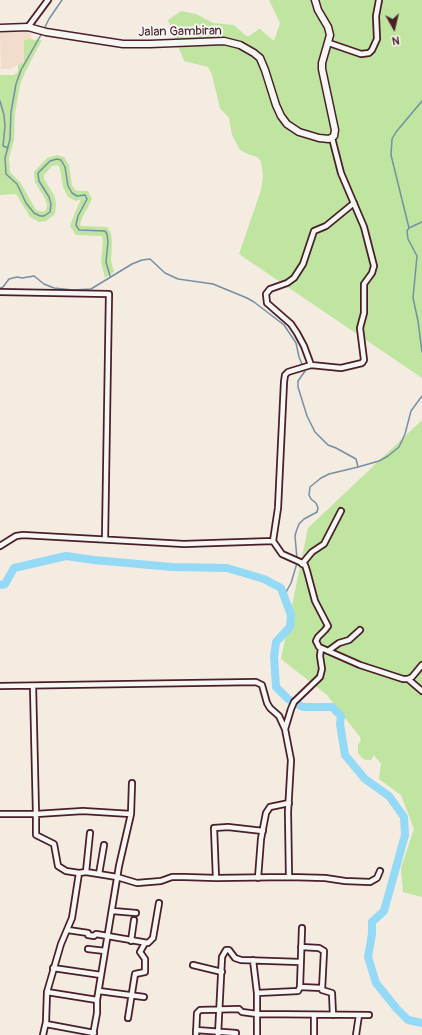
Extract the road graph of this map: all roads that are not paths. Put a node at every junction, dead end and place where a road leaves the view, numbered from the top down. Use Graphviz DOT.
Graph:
graph roads {
  1 [pos="48,0"];
  2 [pos="315,0"];
  3 [pos="379,0"];
  4 [pos="0,28"];
  5 [pos="28,28"];
  6 [pos="329,43"];
  7 [pos="332,138"];
  8 [pos="354,203"];
  9 [pos="0,292"];
  10 [pos="306,367"];
  11 [pos="341,511"];
  12 [pos="105,539"];
  13 [pos="273,540"];
  14 [pos="0,546"];
  15 [pos="299,562"];
  16 [pos="360,630"];
  17 [pos="321,648"];
  18 [pos="328,651"];
  19 [pos="422,665"];
  20 [pos="408,679"];
  21 [pos="0,686"];
  22 [pos="33,686"];
  23 [pos="422,691"];
  24 [pos="285,729"];
  25 [pos="132,783"];
  26 [pos="289,803"];
  27 [pos="0,814"];
  28 [pos="36,814"];
  29 [pos="131,814"];
  30 [pos="263,831"];
  31 [pos="90,834"];
  32 [pos="104,845"];
  33 [pos="380,871"];
  34 [pos="86,872"];
  35 [pos="79,873"];
  36 [pos="99,874"];
  37 [pos="118,877"];
  38 [pos="289,877"];
  39 [pos="216,878"];
  40 [pos="258,878"];
  41 [pos="159,903"];
  42 [pos="112,911"];
  43 [pos="136,913"];
  44 [pos="134,920"];
  45 [pos="302,928"];
  46 [pos="68,930"];
  47 [pos="108,937"];
  48 [pos="131,941"];
  49 [pos="145,943"];
  50 [pos="301,947"];
  51 [pos="88,949"];
  52 [pos="105,951"];
  53 [pos="253,960"];
  54 [pos="300,962"];
  55 [pos="193,965"];
  56 [pos="54,968"];
  57 [pos="222,972"];
  58 [pos="101,975"];
  59 [pos="300,986"];
  60 [pos="322,988"];
  61 [pos="47,992"];
  62 [pos="98,992"];
  63 [pos="257,993"];
  64 [pos="131,996"];
  65 [pos="144,997"];
  66 [pos="97,1000"];
  67 [pos="220,1010"];
  68 [pos="257,1014"];
  69 [pos="314,1015"];
  70 [pos="333,1015"];
  71 [pos="359,1015"];
  72 [pos="369,1015"];
  73 [pos="128,1018"];
  74 [pos="46,1024"];
  75 [pos="196,1033"];
  76 [pos="236,1033"];
  77 [pos="94,1034"];
  78 [pos="218,1034"];
  79 [pos="43,1035"];
  80 [pos="257,1035"];
  81 [pos="314,1035"];
  82 [pos="356,1035"];
  1 -- 5 [label="street"];
  2 -- 6 [label="street"];
  3 -- 6 [label="street"];
  4 -- 5 [label="street, Jalan Gambiran"];
  5 -- 7 [label="street, Jalan Gambiran"];
  6 -- 7 [label="street"];
  7 -- 8 [label="street"];
  8 -- 10 [label="street"];
  8 -- 10 [label="street"];
  9 -- 12 [label="street"];
  10 -- 13 [label="street"];
  11 -- 15 [label="street"];
  12 -- 13 [label="street"];
  12 -- 14 [label="street"];
  13 -- 15 [label="street"];
  15 -- 17 [label="street"];
  16 -- 18 [label="street"];
  17 -- 18 [label="street"];
  17 -- 24 [label="street"];
  18 -- 20 [label="street"];
  19 -- 20 [label="street"];
  20 -- 23 [label="street"];
  21 -- 22 [label="street"];
  22 -- 24 [label="street"];
  22 -- 28 [label="street"];
  24 -- 26 [label="street"];
  25 -- 29 [label="street"];
  26 -- 30 [label="street"];
  26 -- 38 [label="street"];
  27 -- 28 [label="street"];
  28 -- 29 [label="street"];
  28 -- 35 [label="street"];
  29 -- 37 [label="street"];
  30 -- 39 [label="street"];
  30 -- 40 [label="street"];
  31 -- 34 [label="street"];
  32 -- 36 [label="street"];
  33 -- 38 [label="street"];
  34 -- 35 [label="street"];
  34 -- 36 [label="street"];
  35 -- 46 [label="street"];
  36 -- 37 [label="street"];
  37 -- 39 [label="street"];
  37 -- 42 [label="street"];
  38 -- 40 [label="street"];
  39 -- 40 [label="street"];
  41 -- 49 [label="street"];
  42 -- 43 [label="street"];
  42 -- 47 [label="street"];
  44 -- 48 [label="street"];
  45 -- 50 [label="street"];
  46 -- 47 [label="street"];
  46 -- 56 [label="street"];
  47 -- 48 [label="street"];
  47 -- 52 [label="street"];
  48 -- 49 [label="street"];
  49 -- 64 [label="street"];
  50 -- 54 [label="street"];
  50 -- 60 [label="street"];
  51 -- 52 [label="street"];
  52 -- 58 [label="street"];
  53 -- 54 [label="street"];
  53 -- 57 [label="street"];
  53 -- 63 [label="street"];
  54 -- 59 [label="street"];
  55 -- 57 [label="street"];
  56 -- 58 [label="street"];
  56 -- 61 [label="street"];
  57 -- 67 [label="street"];
  58 -- 62 [label="street"];
  59 -- 60 [label="street"];
  59 -- 63 [label="street"];
  60 -- 70 [label="street"];
  61 -- 66 [label="street"];
  61 -- 74 [label="street"];
  62 -- 64 [label="street"];
  62 -- 66 [label="street"];
  63 -- 68 [label="street"];
  64 -- 65 [label="street"];
  64 -- 73 [label="street"];
  66 -- 77 [label="street"];
  67 -- 68 [label="street"];
  67 -- 75 [label="street"];
  67 -- 78 [label="street"];
  68 -- 69 [label="street"];
  68 -- 80 [label="street"];
  69 -- 70 [label="street"];
  69 -- 81 [label="street"];
  70 -- 71 [label="street"];
  71 -- 72 [label="street"];
  71 -- 82 [label="street"];
  74 -- 77 [label="street"];
  74 -- 79 [label="street"];
  75 -- 78 [label="street"];
  76 -- 78 [label="street"];
}
